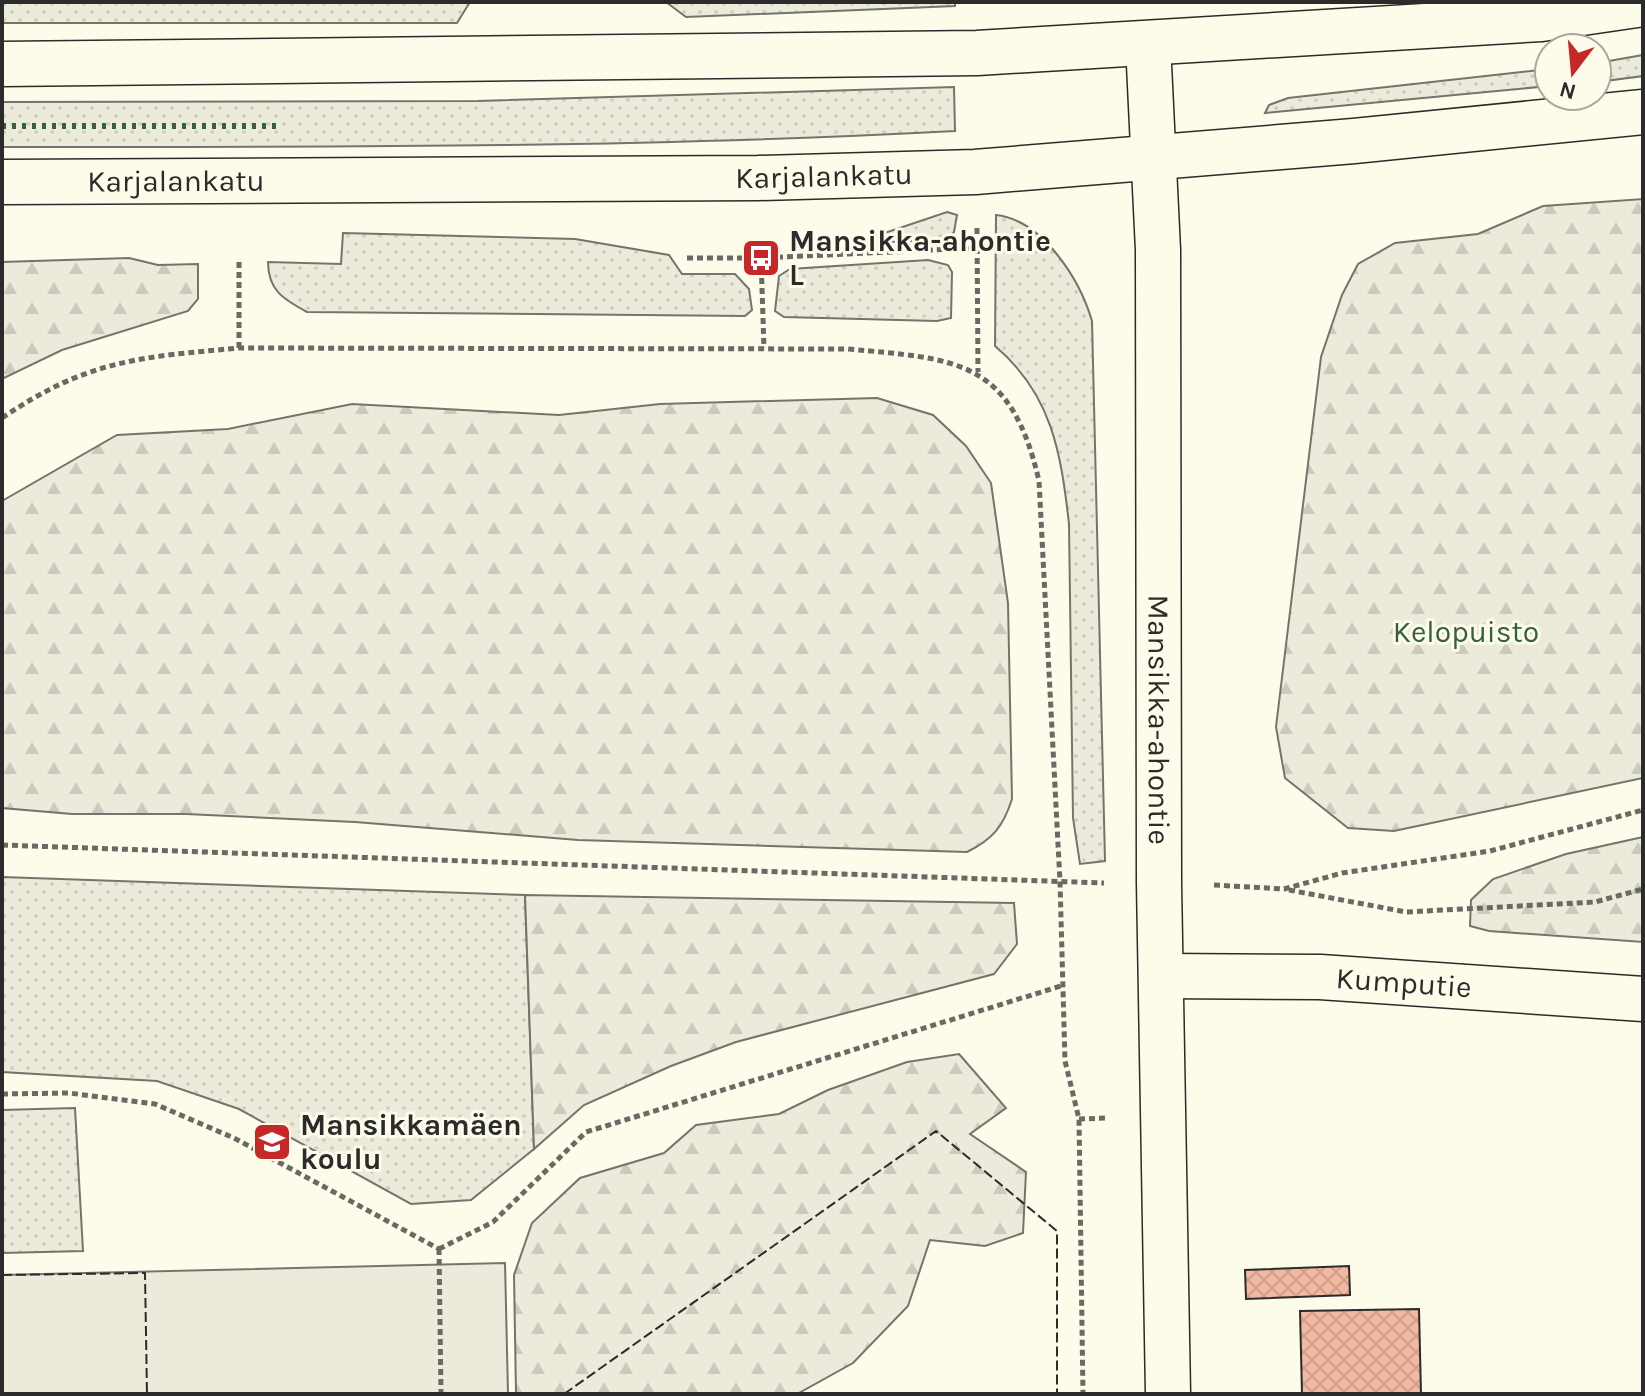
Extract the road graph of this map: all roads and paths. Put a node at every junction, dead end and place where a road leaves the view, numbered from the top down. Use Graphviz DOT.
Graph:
graph roads {
  1 [pos="1643,4"];
  2 [pos="1148,44"];
  3 [pos="2,64"];
  4 [pos="1643,112"];
  5 [pos="1154,158"];
  6 [pos="2,182"];
  7 [pos="977,223"];
  8 [pos="977,248"];
  9 [pos="239,258"];
  10 [pos="687,258"];
  11 [pos="761,258"];
  12 [pos="239,348"];
  13 [pos="764,348"];
  14 [pos="978,372"];
  15 [pos="2,418"];
  16 [pos="1643,810"];
  17 [pos="2,845"];
  18 [pos="1060,882"];
  19 [pos="1112,883"];
  20 [pos="1216,885"];
  21 [pos="1284,889"];
  22 [pos="1643,889"];
  23 [pos="1162,976"];
  24 [pos="1061,986"];
  25 [pos="1643,999"];
  26 [pos="2,1094"];
  27 [pos="1119,1118"];
  28 [pos="1079,1119"];
  29 [pos="439,1249"];
  30 [pos="441,1394"];
  31 [pos="1083,1394"];
  32 [pos="1168,1394"];
  1 -- 2 [label="main road"];
  2 -- 3 [label="main road"];
  2 -- 5 [label="main road, Mansikka-ahontie"];
  4 -- 5 [label="main road, Karjalankatu"];
  5 -- 6 [label="main road, Karjalankatu"];
  5 -- 23 [label="main road, Mansikka-ahontie"];
  7 -- 8 [label="path"];
  8 -- 11 [label="path"];
  8 -- 14 [label="path"];
  9 -- 12 [label="path"];
  10 -- 11 [label="path"];
  11 -- 13 [label="path"];
  12 -- 13 [label="path"];
  12 -- 15 [label="path"];
  13 -- 14 [label="path"];
  14 -- 18 [label="path"];
  16 -- 21 [label="path"];
  17 -- 18 [label="path"];
  18 -- 19 [label="path"];
  18 -- 24 [label="path"];
  20 -- 21 [label="path"];
  21 -- 22 [label="path"];
  23 -- 25 [label="main road, Kumputie"];
  23 -- 32 [label="main road, Mansikka-ahontie"];
  24 -- 28 [label="path"];
  24 -- 29 [label="path"];
  26 -- 29 [label="path"];
  27 -- 28 [label="path"];
  28 -- 31 [label="path"];
  29 -- 30 [label="path"];
}
